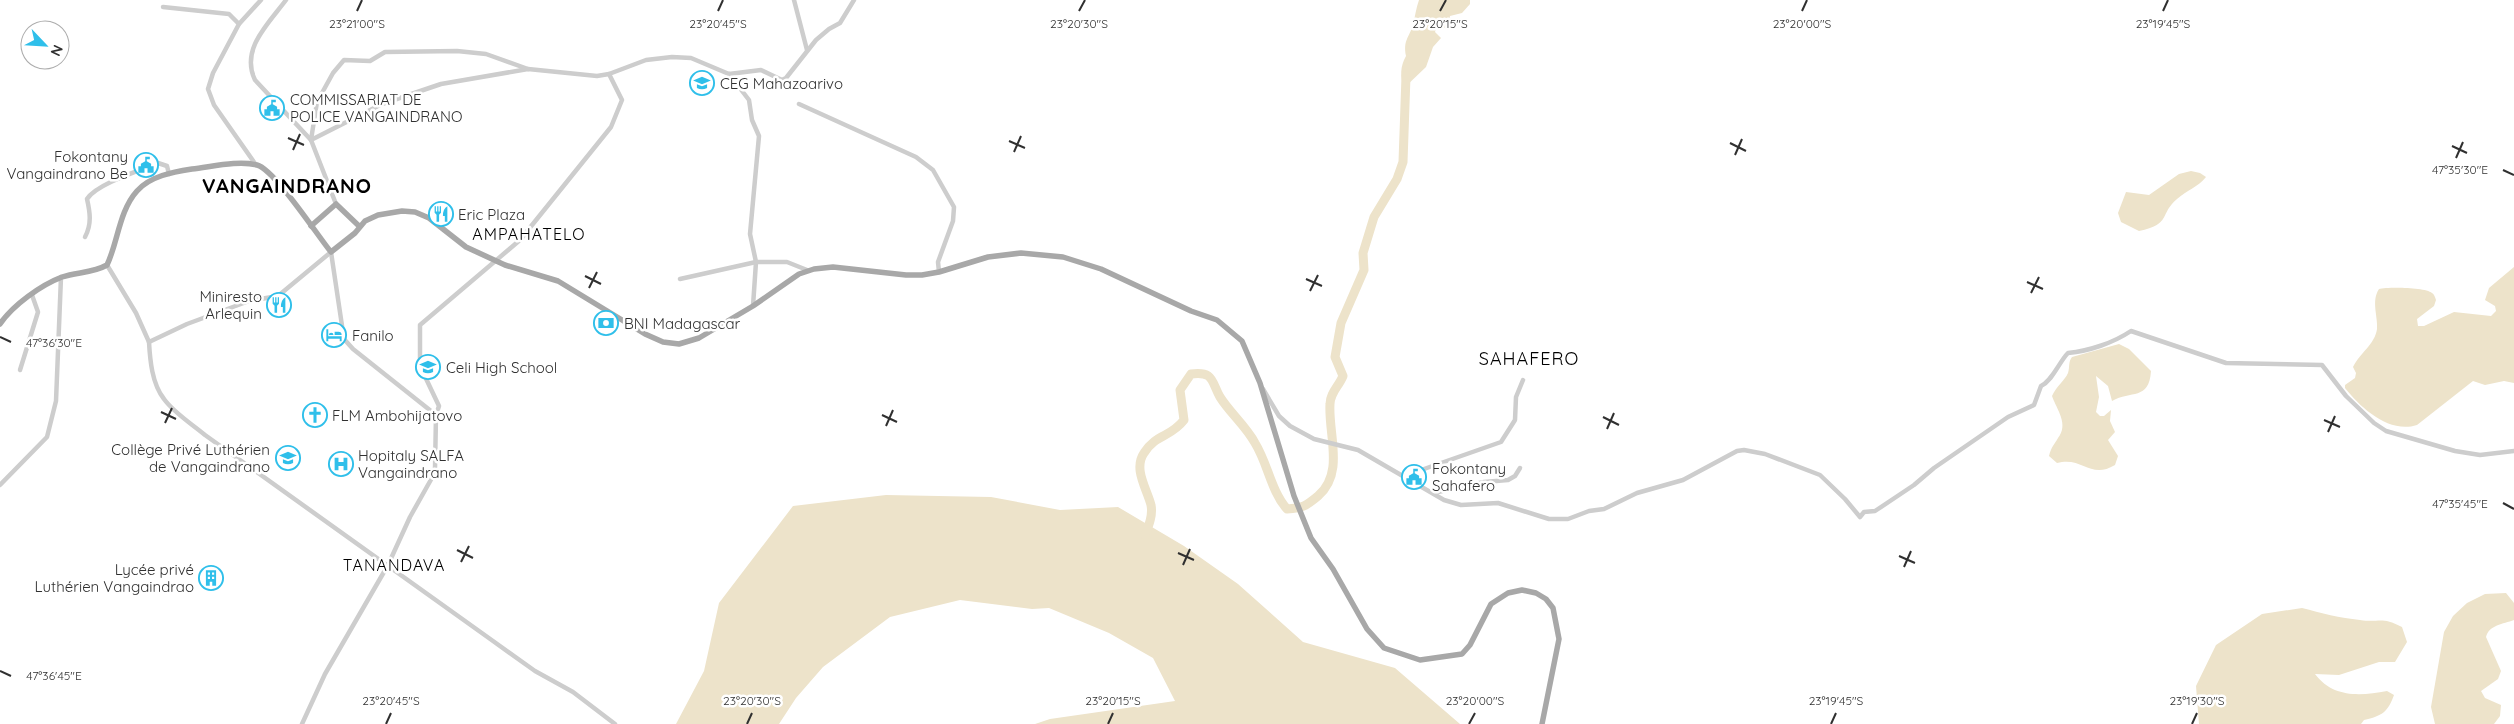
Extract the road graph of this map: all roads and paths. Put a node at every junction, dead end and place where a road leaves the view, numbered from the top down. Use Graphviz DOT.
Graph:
graph roads {
  1 [pos="262,0"];
  2 [pos="286,0"];
  3 [pos="794,0"];
  4 [pos="854,0"];
  5 [pos="163,7"];
  6 [pos="239,24"];
  7 [pos="807,50"];
  8 [pos="528,69"];
  9 [pos="609,74"];
  10 [pos="729,74"];
  11 [pos="799,104"];
  12 [pos="311,140"];
  13 [pos="256,165"];
  14 [pos="169,174"];
  15 [pos="336,204"];
  16 [pos="311,226"];
  17 [pos="359,226"];
  18 [pos="85,237"];
  19 [pos="330,252"];
  20 [pos="495,261"];
  21 [pos="756,262"];
  22 [pos="107,265"];
  23 [pos="807,270"];
  24 [pos="938,272"];
  25 [pos="61,278"];
  26 [pos="680,279"];
  27 [pos="32,295"];
  28 [pos="753,306"];
  29 [pos="0,324"];
  30 [pos="149,342"];
  31 [pos="20,370"];
  32 [pos="1522,380"];
  33 [pos="1260,383"];
  34 [pos="436,415"];
  35 [pos="2514,452"];
  36 [pos="1520,468"];
  37 [pos="1404,476"];
  38 [pos="0,485"];
  39 [pos="1433,493"];
  40 [pos="388,565"];
  41 [pos="302,724"];
  42 [pos="615,724"];
  43 [pos="1542,724"];
  1 -- 6 [label="street"];
  2 -- 12 [label="street"];
  3 -- 7 [label="street"];
  4 -- 7 [label="street"];
  5 -- 6 [label="street"];
  6 -- 13 [label="street"];
  7 -- 10 [label="street"];
  8 -- 9 [label="street"];
  8 -- 12 [label="street"];
  8 -- 12 [label="street"];
  9 -- 10 [label="street"];
  9 -- 20 [label="street"];
  10 -- 21 [label="street"];
  11 -- 24 [label="street"];
  12 -- 15 [label="street"];
  13 -- 14 [label="main road"];
  13 -- 16 [label="main road"];
  14 -- 18 [label="street"];
  14 -- 22 [label="main road"];
  15 -- 16 [label="main road"];
  15 -- 17 [label="main road"];
  16 -- 19 [label="main road"];
  17 -- 19 [label="main road"];
  17 -- 20 [label="main road"];
  19 -- 30 [label="street"];
  19 -- 34 [label="street"];
  20 -- 28 [label="main road"];
  20 -- 34 [label="street"];
  21 -- 23 [label="street"];
  21 -- 26 [label="street"];
  21 -- 28 [label="street"];
  22 -- 25 [label="main road"];
  22 -- 30 [label="street"];
  23 -- 24 [label="main road"];
  23 -- 28 [label="main road"];
  24 -- 33 [label="main road"];
  25 -- 27 [label="main road"];
  25 -- 38 [label="street"];
  27 -- 29 [label="main road"];
  27 -- 31 [label="street"];
  30 -- 40 [label="street"];
  32 -- 37 [label="street"];
  33 -- 37 [label="street"];
  33 -- 43 [label="main road"];
  34 -- 40 [label="street"];
  35 -- 39 [label="street"];
  36 -- 39 [label="street"];
  37 -- 39 [label="street"];
  40 -- 41 [label="street"];
  40 -- 42 [label="street"];
}
